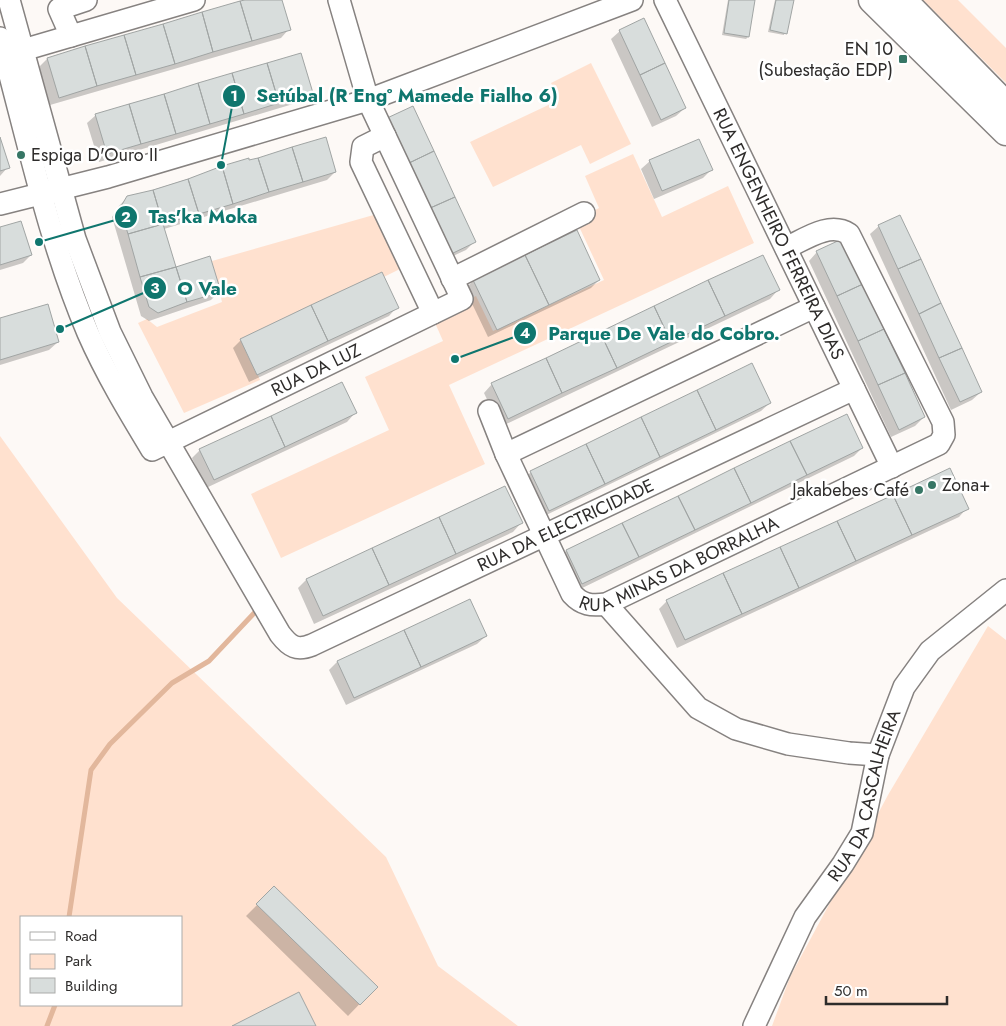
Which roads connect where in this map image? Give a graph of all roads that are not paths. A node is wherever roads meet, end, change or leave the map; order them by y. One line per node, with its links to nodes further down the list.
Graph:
1 (9, 0): 12 (street)
2 (86, 0): 10 (street)
3 (194, 0): 9 (street)
4 (339, 0): 13 (street)
5 (632, 0): 13 (street)
6 (664, 0): 20 (street, RUA ENGENHEIRO FERREIRA DIAS)
7 (872, 0): 15 (main road)
8 (904, 0): 14 (main road)
9 (144, 7): 10 (street)
10 (71, 36): 12 (street)
11 (0, 38): 17 (street)
12 (23, 50): 17 (street)
13 (368, 100): 16 (street); 17 (street)
14 (1006, 106)
15 (1006, 132)
16 (385, 136): 21 (street); 23 (street)
17 (52, 190): 18 (street); 26 (street)
18 (0, 204)
19 (584, 213): 21 (street)
20 (786, 248): 22 (street, RUA ENGENHEIRO FERREIRA DIAS); 28 (street, RUA MINAS DA BORRALHA)
21 (452, 278): 23 (street, RUA DA LUZ)
22 (814, 308): 24 (street, RUA ENGENHEIRO FERREIRA DIAS); 27 (street)
23 (433, 314): 26 (street, RUA DA LUZ)
24 (854, 389): 28 (street, RUA ENGENHEIRO FERREIRA DIAS); 29 (street, RUA DA ELECTRICIDADE)
25 (489, 411): 27 (street, RUA MINAS DA BORRALHA)
26 (168, 441): 29 (street, RUA DA ELECTRICIDADE)
27 (506, 454): 29 (street, RUA MINAS DA BORRALHA)
28 (892, 467): 31 (street, RUA MINAS DA BORRALHA)
29 (544, 535): 31 (street, RUA MINAS DA BORRALHA)
30 (1006, 590): 32 (street, RUA DA CASCALHEIRA)
31 (606, 604): 32 (street)
32 (878, 755): 33 (street, RUA DA CASCALHEIRA)
33 (754, 1026)

